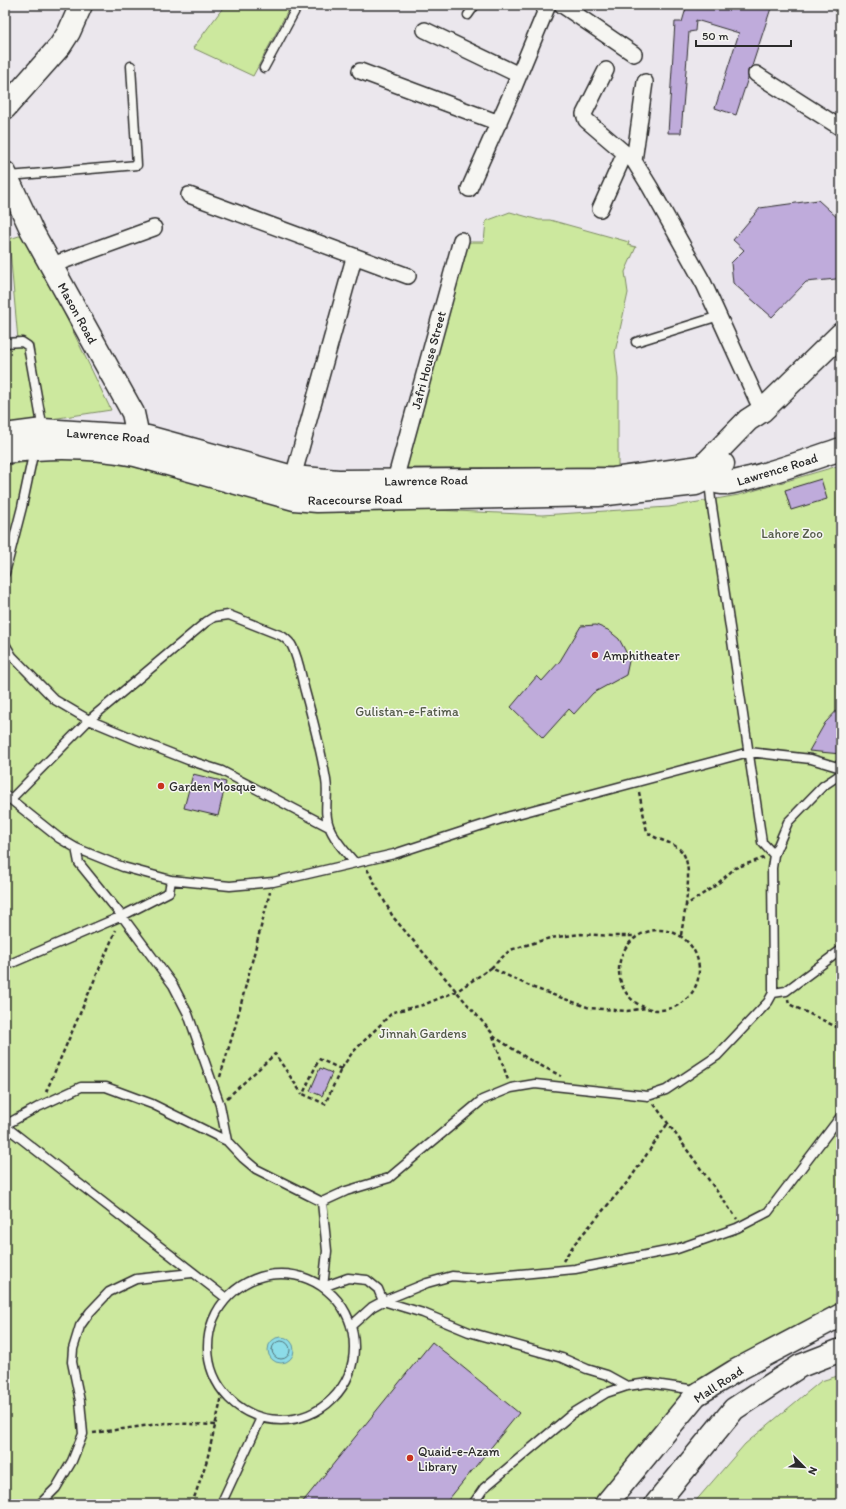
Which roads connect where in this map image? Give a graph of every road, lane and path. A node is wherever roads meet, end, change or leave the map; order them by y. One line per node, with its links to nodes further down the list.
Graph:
1 (81, 5): 16 (main road)
2 (298, 5): 10 (lane)
3 (475, 5): 6 (lane)
4 (562, 5): 8 (street)
5 (545, 6): 14 (street)
6 (468, 15)
7 (425, 30): 14 (street)
8 (634, 54)
9 (131, 66): 20 (lane)
10 (264, 68)
11 (606, 70): 19 (street)
12 (360, 71): 17 (street)
13 (756, 74): 18 (street)
14 (519, 75): 17 (street)
15 (645, 82): 19 (street)
16 (5, 108)
17 (499, 123): 21 (street)
18 (841, 128)
19 (629, 157): 23 (street); 29 (street)
20 (6, 174): 27 (main road, Mason Road)
21 (469, 189)
22 (189, 195): 26 (street)
23 (600, 209)
24 (154, 228): 27 (street)
25 (461, 240): 43 (street, Jafri House Street)
26 (354, 258): 28 (street); 41 (street)
27 (52, 265): 36 (main road, Mason Road)
28 (408, 276)
29 (719, 316): 31 (lane); 33 (street)
30 (841, 334): 33 (main road)
31 (636, 342)
32 (5, 343): 35 (lane)
33 (762, 411): 39 (main road); 40 (main road)
34 (5, 435): 35 (main road)
35 (36, 437): 36 (main road, Racecourse Road); 38 (main road, Racecourse Road); 45 (lane)
36 (136, 446): 41 (main road, Lawrence Road); 44 (main road, Racecourse Road)
37 (841, 449): 42 (main road, Lawrence Road)
38 (5, 452)
39 (728, 458): 40 (main road); 42 (main road)
40 (704, 472): 42 (main road, Lawrence Road); 43 (main road, Lawrence Road); 44 (main road, Racecourse Road); 48 (lane)
41 (293, 478): 43 (main road, Lawrence Road); 44 (street)
42 (746, 479)
43 (395, 480)
44 (294, 499)
45 (5, 573)
46 (5, 644): 47 (lane)
47 (89, 720): 52 (lane); 53 (lane); 53 (lane)
48 (749, 752): 49 (lane); 51 (lane); 55 (lane)
49 (841, 768)
50 (841, 774): 55 (lane)
51 (637, 782): 56 (lane); 59 (path)
52 (8, 797): 54 (lane)
53 (329, 827): 56 (lane)
54 (76, 848): 57 (lane); 60 (lane)
55 (774, 855): 59 (path); 68 (lane)
56 (359, 862): 58 (lane); 66 (path)
57 (171, 880): 58 (lane); 60 (lane)
58 (273, 882): 75 (path)
59 (686, 906): 61 (path)
60 (122, 916): 64 (lane); 75 (lane); 79 (path)
61 (681, 935): 62 (path); 69 (path)
62 (636, 936): 65 (path); 69 (path)
63 (841, 950): 67 (lane)
64 (5, 966)
65 (491, 968): 66 (path); 69 (path)
66 (457, 991): 71 (path); 72 (path)
67 (786, 991): 68 (lane); 70 (path)
68 (773, 993): 77 (lane)
69 (646, 1008)
70 (841, 1029)
71 (493, 1036): 73 (path); 74 (path)
72 (341, 1069): 76 (path); 76 (path)
73 (567, 1078)
74 (511, 1088): 77 (lane); 84 (lane)
75 (215, 1093): 78 (lane)
76 (303, 1094): 78 (path)
77 (648, 1096): 81 (path)
78 (220, 1105): 83 (lane)
79 (40, 1106): 82 (lane); 83 (lane)
80 (841, 1116): 85 (lane)
81 (668, 1123): 85 (path); 86 (path)
82 (5, 1125): 87 (lane)
83 (227, 1141): 84 (lane)
84 (322, 1202): 88 (lane)
85 (742, 1226): 86 (lane)
86 (555, 1271): 90 (lane)
87 (192, 1273): 89 (lane); 99 (lane)
88 (323, 1286): 89 (lane); 90 (lane); 92 (lane)
89 (226, 1298): 95 (lane)
90 (383, 1301): 92 (lane); 94 (lane)
91 (841, 1315): 96 (main road, Mall Road)
92 (351, 1326): 97 (lane)
93 (841, 1350): 105 (main road)
94 (626, 1386): 96 (lane); 103 (lane)
95 (223, 1392): 97 (lane); 98 (path)
96 (696, 1395): 104 (main road, Mall Road)
97 (261, 1418): 102 (lane)
98 (215, 1425): 99 (path); 101 (path)
99 (82, 1434): 100 (lane)
100 (40, 1504)
101 (192, 1504)
102 (221, 1504)
103 (473, 1504)
104 (606, 1504)
105 (656, 1504)

